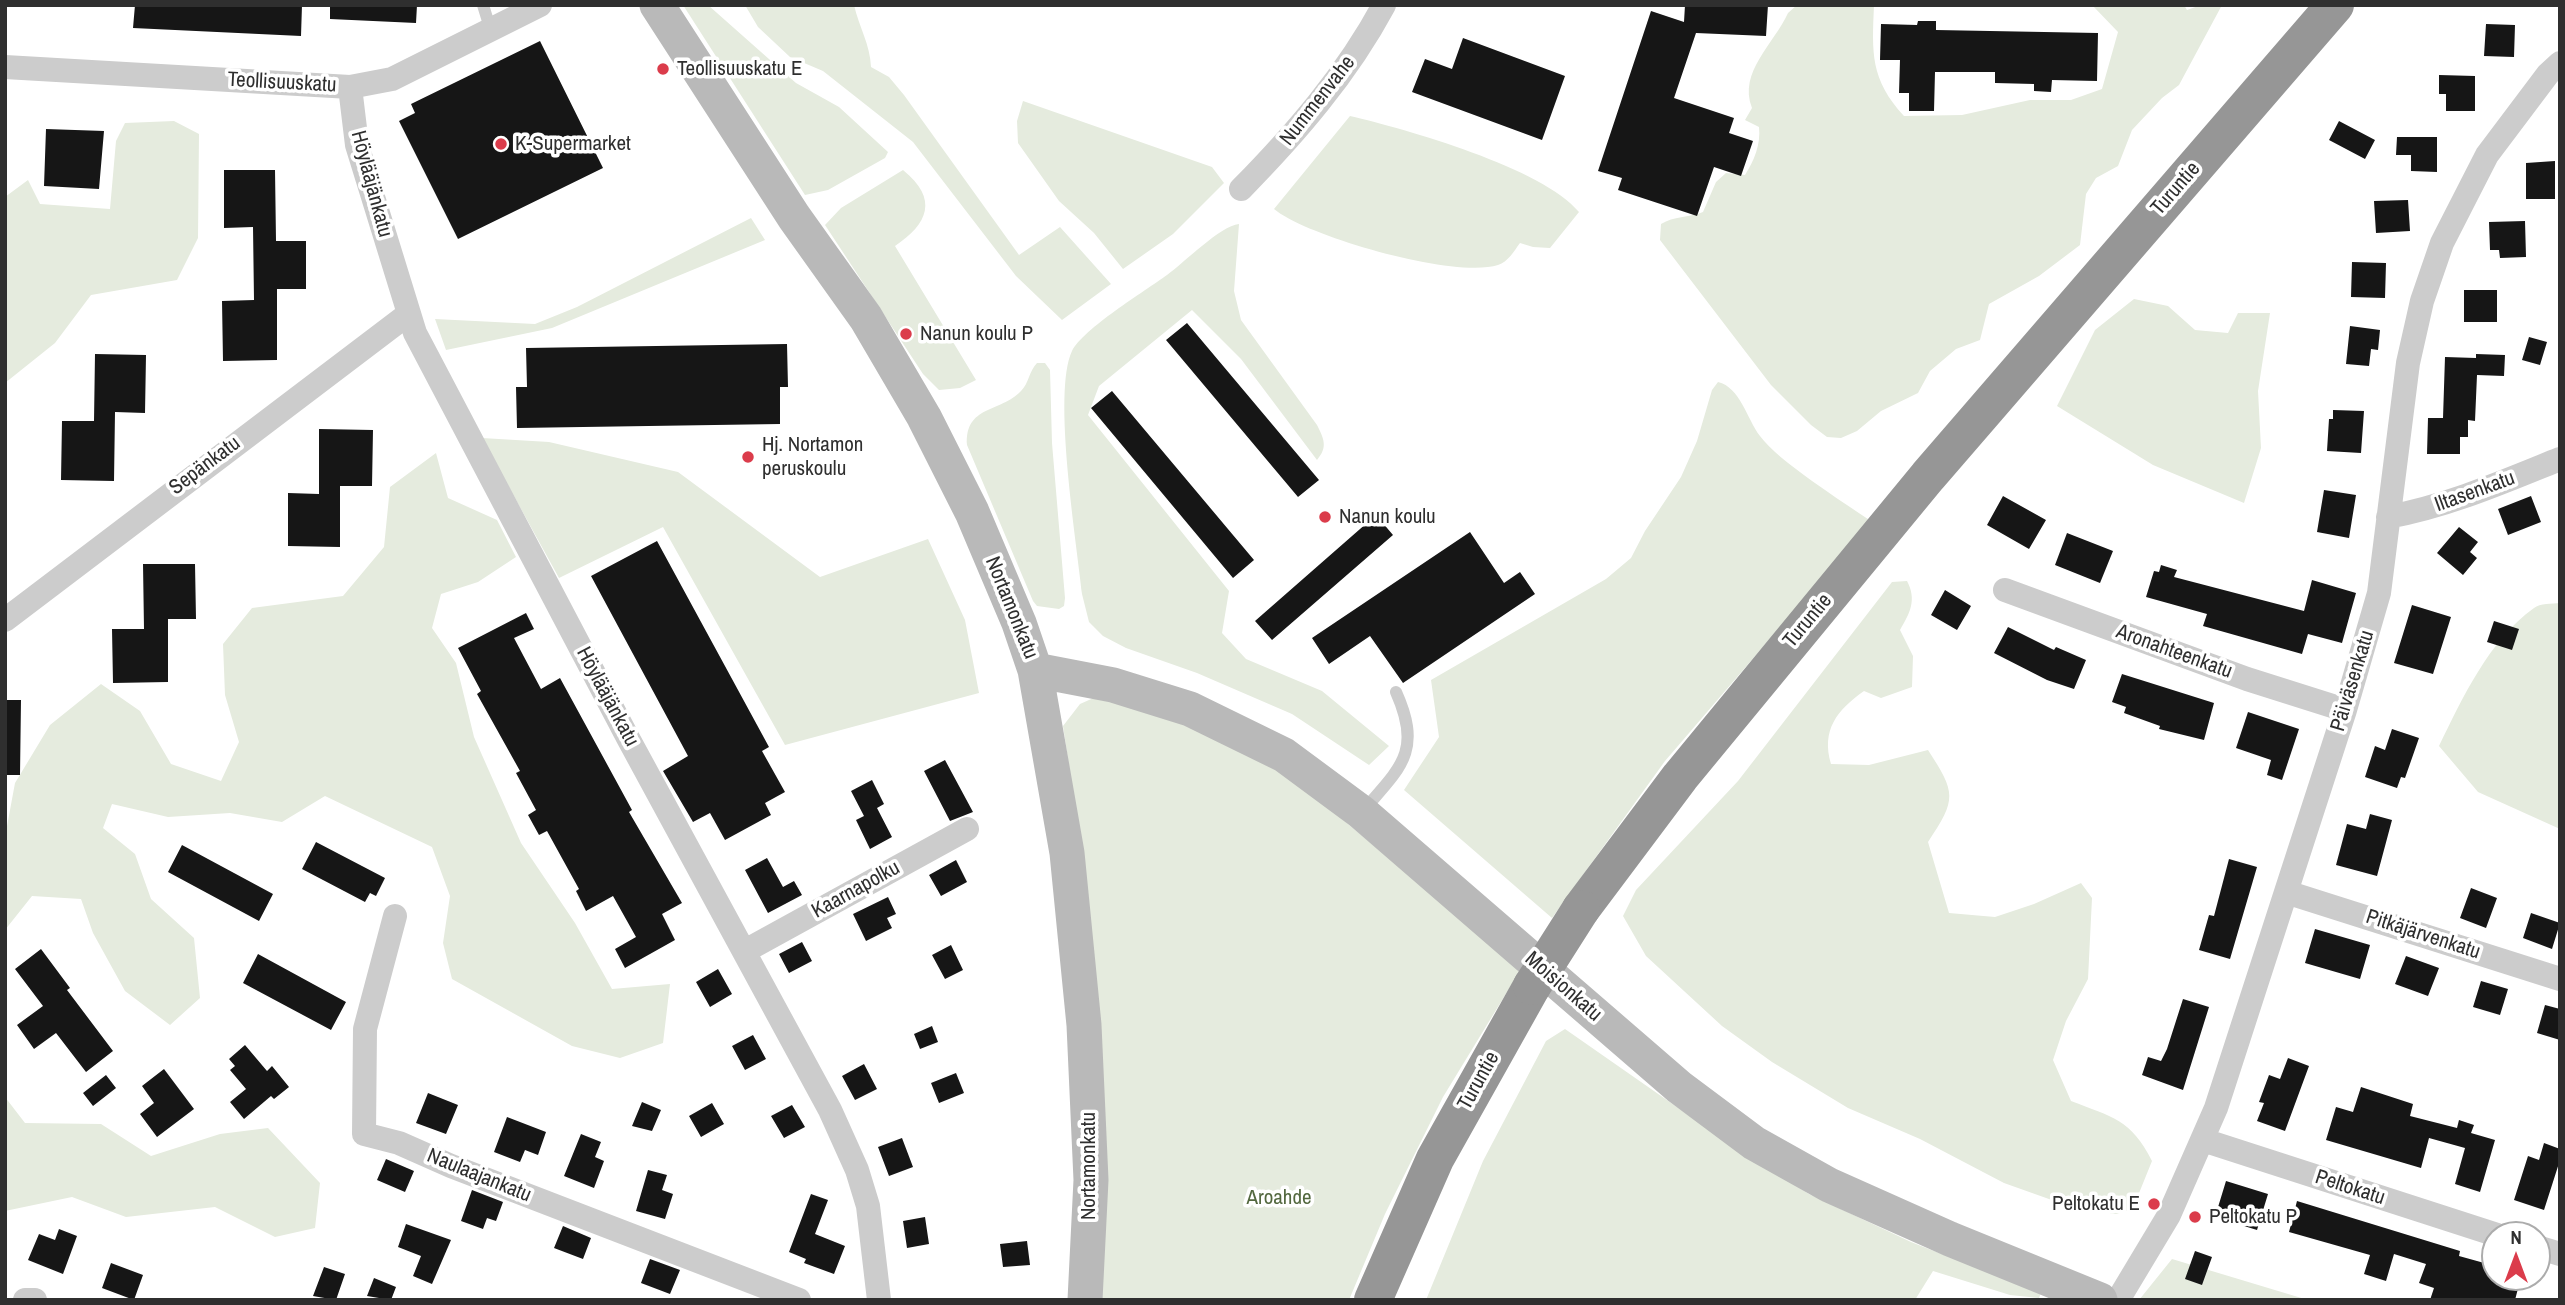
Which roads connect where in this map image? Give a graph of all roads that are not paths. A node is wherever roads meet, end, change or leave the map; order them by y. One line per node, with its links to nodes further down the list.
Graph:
1 (483, 5): 6 (lane)
2 (540, 5): 6 (street, Teollisuuskatu)
3 (657, 5): 16 (main road, Nortamonkatu)
4 (1384, 5): 10 (street, Nummenvahe)
5 (2335, 5): 32 (highway, Turuntie, bridge)
6 (491, 30): 9 (street, Teollisuuskatu)
7 (2560, 63): 13 (street, Päiväsenkatu)
8 (5, 67): 9 (street, Teollisuuskatu)
9 (350, 87): 11 (street, Höylääjänkatu)
10 (1241, 189)
11 (407, 315): 15 (street, Sepänkatu); 23 (street, Höylääjänkatu)
12 (2560, 459): 13 (street, Iltasenkatu)
13 (2388, 517): 18 (street, Päiväsenkatu)
14 (2005, 590): 18 (street, Aronahteenkatu)
15 (5, 620)
16 (1035, 670): 19 (main road, Moisionkatu); 31 (main road, Nortamonkatu)
17 (1396, 692): 19 (lane)
18 (2345, 710): 21 (street, Päiväsenkatu)
19 (1361, 812): 33 (main road, Moisionkatu)
20 (967, 829): 23 (street, Kaarnapolku)
21 (2286, 892): 24 (street, Pitkäjärvenkatu); 25 (street, Päiväsenkatu)
22 (396, 916): 29 (street, Naulaajankatu)
23 (745, 951): 30 (street, Höylääjänkatu)
24 (2560, 979)
25 (2203, 1140): 26 (street, Peltokatu); 34 (street, Päiväsenkatu)
26 (2481, 1230)
27 (25, 1300): 28 (street)
28 (35, 1300)
29 (799, 1300)
30 (879, 1300)
31 (1085, 1300)
32 (1374, 1300)
33 (2100, 1300)
34 (2118, 1300)

